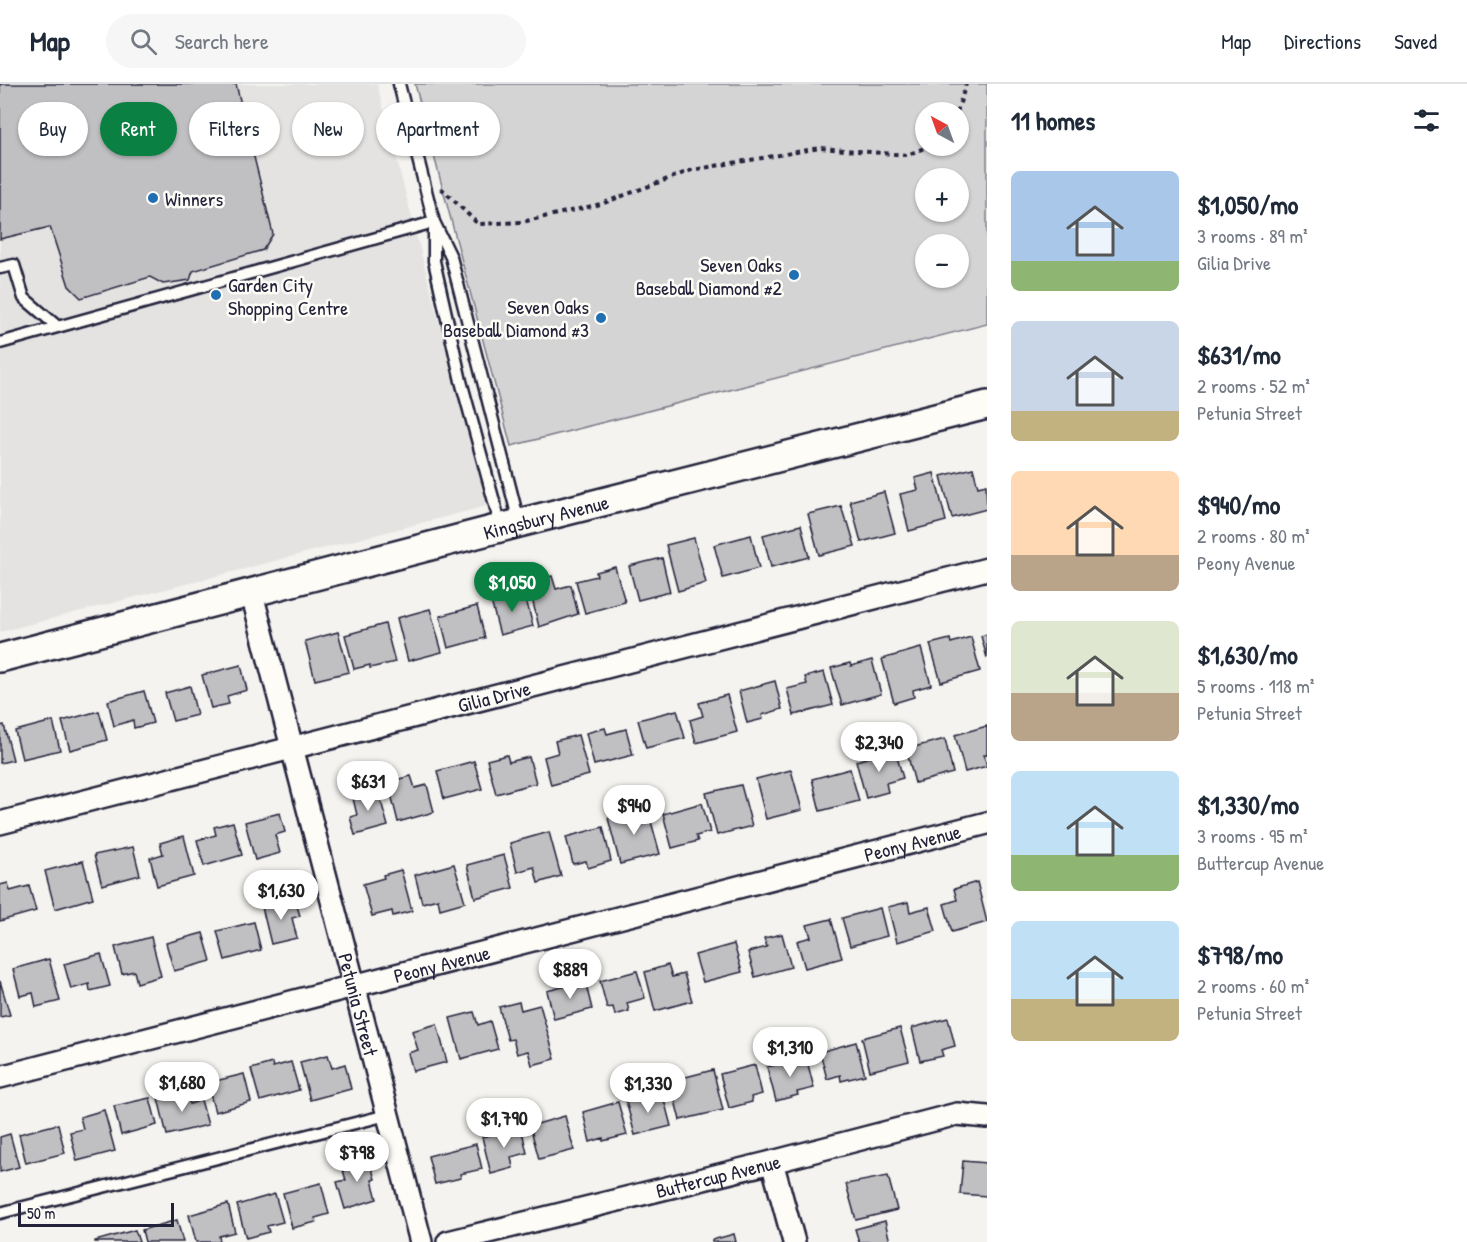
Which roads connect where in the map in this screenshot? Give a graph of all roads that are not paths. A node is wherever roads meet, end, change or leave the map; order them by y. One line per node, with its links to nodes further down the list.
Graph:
1 (399, 84): 2 (lane)
2 (435, 222): 4 (lane); 7 (lane); 7 (lane)
3 (0, 268): 4 (lane)
4 (58, 327): 5 (lane)
5 (0, 343)
6 (987, 405): 7 (street, Kingsbury Avenue)
7 (510, 525): 9 (street, Kingsbury Avenue)
8 (987, 569): 11 (street, Gilia Drive)
9 (252, 594): 10 (street, Kingsbury Avenue); 11 (street, Petunia Street)
10 (0, 658)
11 (293, 748): 13 (street, Gilia Drive); 14 (street, Petunia Street)
12 (987, 823): 14 (street, Peony Avenue)
13 (0, 824)
14 (354, 986): 15 (street, Peony Avenue); 16 (street, Petunia Street)
15 (0, 1077)
16 (387, 1114): 19 (lane); 20 (street, Petunia Street)
17 (987, 1117): 18 (street, Buttercup Avenue)
18 (772, 1162): 21 (street, Buttercup Avenue); 22 (street)
19 (0, 1213)
20 (421, 1242)
21 (448, 1242)
22 (794, 1242)

